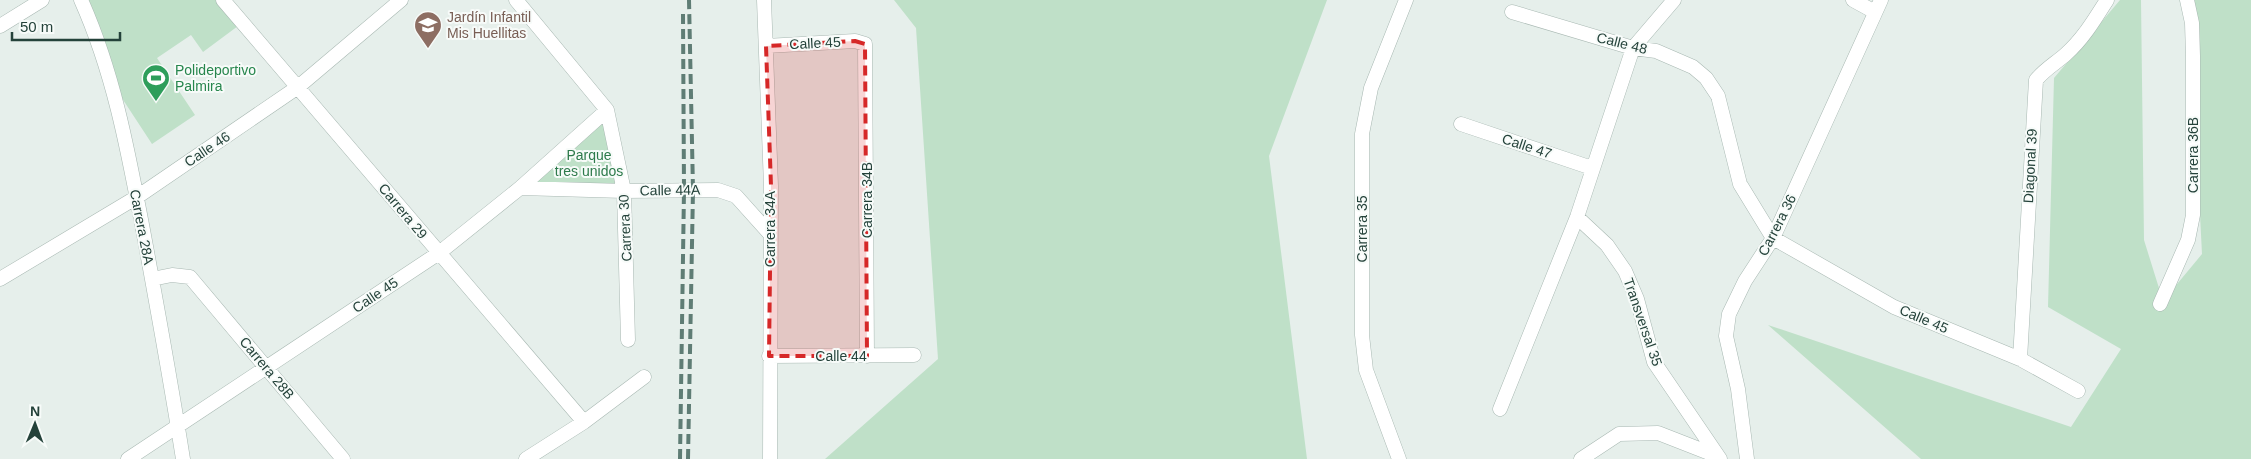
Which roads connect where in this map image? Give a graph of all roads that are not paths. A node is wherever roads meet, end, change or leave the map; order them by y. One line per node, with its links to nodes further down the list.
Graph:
1 (42, 0): 14 (street)
2 (80, 0): 24 (street, Carrera 28A)
3 (223, 0): 18 (street, Carrera 29)
4 (400, 0): 18 (street, Calle 46)
5 (516, 0): 19 (street, Carrera 30)
6 (764, 0): 16 (street, Carrera 34A)
7 (1406, 0): 49 (street, Carrera 35)
8 (1674, 0): 17 (street)
9 (1853, 0): 12 (street)
10 (2107, 0): 36 (street, Diagonal 39)
11 (2187, 0): 31 (street, Carrera 36B)
12 (1878, 6): 27 (street, Carrera 36)
13 (1512, 12): 17 (street, Calle 48)
14 (0, 26)
15 (865, 44): 16 (street, Calle 45); 35 (street, Carrera 34B)
16 (766, 46): 26 (street, Carrera 34A)
17 (1632, 48): 21 (street); 27 (street, Calle 48)
18 (298, 87): 24 (street, Calle 46); 28 (street, Carrera 29)
19 (607, 110): 22 (street, Calle 45); 23 (street, Carrera 30)
20 (1461, 124): 21 (street, Calle 47)
21 (1592, 168): 25 (street)
22 (520, 188): 23 (street, Calle 44A); 28 (street, Calle 45)
23 (624, 191): 26 (street, Calle 44A); 32 (street, Carrera 30)
24 (137, 196): 29 (street, Calle 46); 30 (street, Carrera 28A)
25 (1577, 217): 40 (street); 43 (street, Transversal 35)
26 (770, 234): 34 (street, Carrera 34A)
27 (1773, 238): 36 (street, Calle 45); 51 (street, Carrera 36)
28 (439, 253): 37 (street, Calle 45); 41 (street, Carrera 29)
29 (0, 279)
30 (152, 279): 37 (street, Carrera 28B); 42 (street, Carrera 28A)
31 (2160, 304)
32 (628, 340)
33 (914, 355): 35 (street, Calle 44)
34 (769, 356): 35 (street, Calle 44); 48 (street, Carrera 34A)
35 (867, 356)
36 (2020, 359): 39 (street, Calle 45)
37 (267, 368): 42 (street, Calle 45); 46 (street, Carrera 28B)
38 (644, 377): 41 (street)
39 (2078, 391)
40 (1500, 409)
41 (584, 422): 47 (street)
42 (178, 428): 44 (street, Calle 45); 45 (street, Carrera 28A)
43 (1718, 458): 50 (street)
44 (128, 459)
45 (183, 459)
46 (343, 459)
47 (526, 459)
48 (770, 459)
49 (1399, 459)
50 (1581, 459)
51 (1747, 459)

